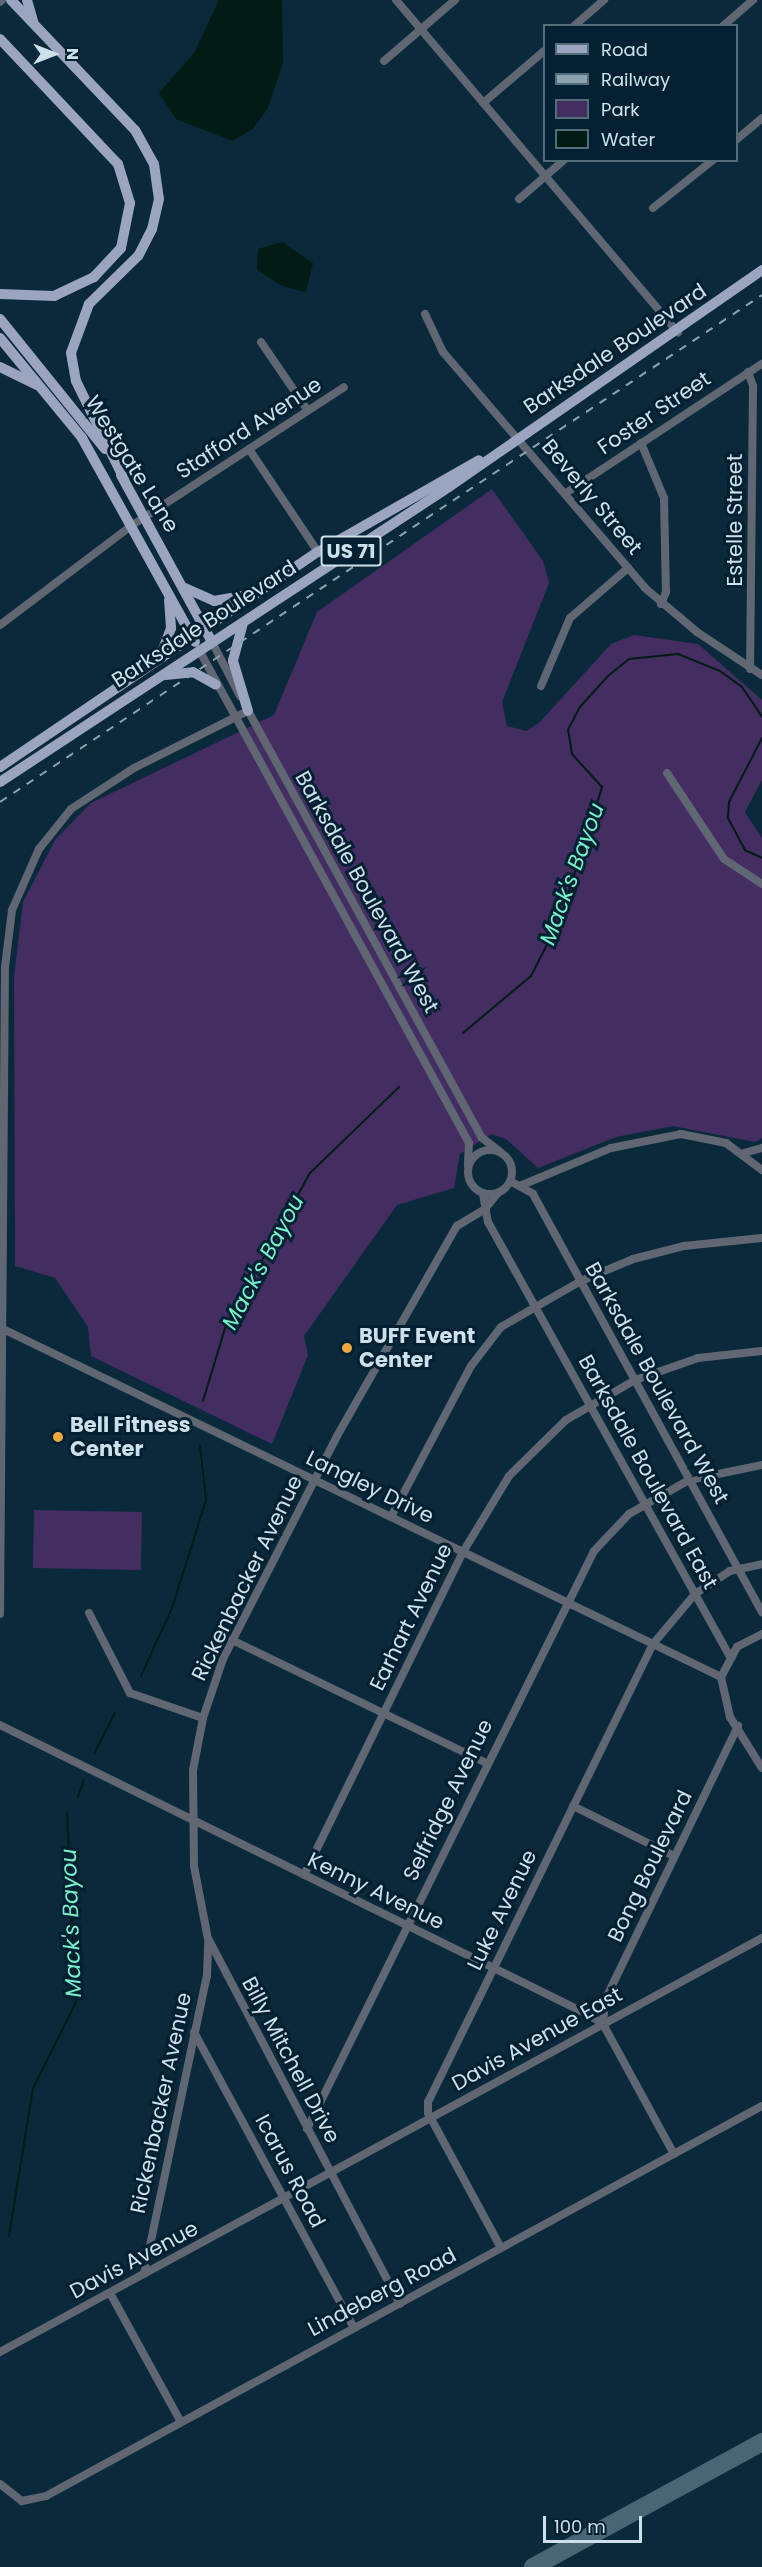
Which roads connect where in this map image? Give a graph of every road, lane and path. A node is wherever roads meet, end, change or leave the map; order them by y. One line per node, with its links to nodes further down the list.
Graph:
1 (11, 0): 9 (main road)
2 (27, 0): 9 (main road)
3 (396, 0): 10 (street)
4 (454, 0): 10 (street)
5 (604, 0): 7 (street)
6 (753, 0): 8 (street)
7 (576, 24)
8 (725, 24)
9 (38, 28): 41 (main road)
10 (420, 29): 15 (street); 16 (street)
11 (0, 39): 14 (main road)
12 (0, 49): 14 (main road)
13 (543, 52): 16 (street)
14 (15, 54): 25 (main road)
15 (384, 61)
16 (483, 103): 21 (street)
17 (762, 118): 18 (street)
18 (738, 138)
19 (562, 162): 21 (street)
20 (703, 163): 23 (street)
21 (546, 176): 22 (street); 28 (street)
22 (519, 199)
23 (653, 207)
24 (762, 270): 28 (main road, Barksdale Boulevard / US 71)
25 (0, 294)
26 (425, 314): 37 (street, Beverly Street)
27 (0, 319): 41 (main road, Westgate Lane)
28 (678, 333): 37 (main road, Barksdale Boulevard / US 71)
29 (0, 338): 35 (main road, Westgate Lane)
30 (261, 342): 36 (street)
31 (762, 364): 33 (street, Foster Street)
32 (0, 367): 35 (main road)
33 (748, 372): 38 (street, Foster Street); 59 (street, Estelle Street)
34 (344, 387): 36 (street, Stafford Avenue)
35 (55, 399): 44 (main road, Westgate Lane)
36 (308, 411): 39 (street, Stafford Avenue)
37 (519, 437): 40 (main road, Barksdale Boulevard / US 71); 42 (street, Beverly Street)
38 (641, 443): 42 (street, Foster Street); 51 (street)
39 (249, 449): 43 (street, Stafford Avenue); 45 (street)
40 (488, 457): 45 (main road, Barksdale Boulevard / US 71); 46 (main road, Barksdale Boulevard / US 71)
41 (124, 479): 43 (main road, Westgate Lane)
42 (566, 493): 47 (street, Beverly Street)
43 (145, 517): 44 (street, Stafford Avenue); 48 (main road, Westgate Lane)
44 (131, 526): 50 (main road, Westgate Lane); 53 (street, Stafford Avenue)
45 (318, 552): 46 (main road); 49 (main road, Barksdale Boulevard / US 71)
46 (327, 567): 52 (main road, Barksdale Boulevard / US 71)
47 (628, 568): 51 (street, Beverly Street); 63 (street)
48 (179, 581): 49 (main road); 54 (main road, Westgate Lane)
49 (258, 591): 54 (main road, Barksdale Boulevard / US 71)
50 (168, 594): 55 (main road, Westgate Lane); 58 (main road)
51 (661, 604): 59 (street, Beverly Street)
52 (245, 620): 56 (main road, Barksdale Boulevard / US 71); 64 (main road)
53 (0, 625)
54 (204, 627): 55 (main road, Barksdale Boulevard / US 71); 56 (main road, Westgate Lane)
55 (191, 636): 57 (main road, Westgate Lane); 58 (main road, Barksdale Boulevard / US 71)
56 (212, 642): 57 (main road, Barksdale Boulevard / US 71); 64 (street, Barksdale Boulevard West)
57 (199, 650): 61 (main road, Barksdale Boulevard / US 71); 62 (street)
58 (160, 657): 65 (main road, Barksdale Boulevard / US 71)
59 (750, 669): 60 (street, Beverly Street)
60 (762, 675)
61 (160, 676): 62 (main road); 67 (main road, Barksdale Boulevard / US 71)
62 (216, 685): 66 (street)
63 (541, 686)
64 (248, 711): 66 (street); 73 (street, Barksdale Boulevard West)
65 (76, 712): 67 (main road); 68 (main road, Barksdale Boulevard / US 71)
66 (233, 718): 75 (street); 85 (street)
67 (85, 725): 70 (main road, Barksdale Boulevard / US 71)
68 (0, 767)
69 (667, 773): 71 (street)
70 (0, 782)
71 (762, 884)
72 (762, 1148): 74 (street)
73 (500, 1152): 75 (street); 77 (street)
74 (744, 1153): 76 (street); 78 (street)
75 (468, 1165): 80 (street)
76 (762, 1170)
77 (510, 1181): 78 (street); 79 (street)
78 (522, 1185): 83 (street, Barksdale Boulevard West)
79 (498, 1193): 80 (street); 81 (street, Rickenbacker Avenue)
80 (483, 1194): 81 (street, Barksdale Boulevard East)
81 (484, 1209): 84 (street, Barksdale Boulevard East); 90 (street, Rickenbacker Avenue)
82 (762, 1238): 83 (street)
83 (581, 1281): 84 (street); 87 (street, Barksdale Boulevard West)
84 (535, 1305): 88 (street, Barksdale Boulevard East); 94 (street)
85 (2, 1328): 90 (street, Langley Drive); 92 (street)
86 (762, 1351): 87 (street, Earhart Avenue)
87 (635, 1380): 88 (street, Earhart Avenue); 91 (street, Barksdale Boulevard West)
88 (590, 1405): 93 (street, Barksdale Boulevard East); 95 (street, Earhart Avenue)
89 (762, 1465): 91 (street, Selfridge Avenue)
90 (315, 1480): 94 (street, Langley Drive); 104 (street, Rickenbacker Avenue)
91 (690, 1480): 93 (street, Selfridge Avenue); 97 (street, Barksdale Boulevard West)
92 (1, 1485): 102 (street)
93 (645, 1505): 98 (street, Barksdale Boulevard East); 99 (street, Selfridge Avenue)
94 (392, 1517): 95 (street, Langley Drive)
95 (463, 1552): 99 (street, Langley Drive); 108 (street, Earhart Avenue)
96 (762, 1564): 97 (street)
97 (738, 1568): 98 (street, Luke Avenue); 100 (street, Barksdale Boulevard West)
98 (695, 1594): 105 (street, Luke Avenue); 106 (street, Barksdale Boulevard East)
99 (565, 1602): 105 (street, Langley Drive); 112 (street, Selfridge Avenue)
100 (762, 1612)
101 (89, 1613): 109 (street)
102 (0, 1614)
103 (762, 1634): 106 (street)
104 (232, 1640): 108 (street); 109 (street, Rickenbacker Avenue)
105 (653, 1644): 107 (street, Langley Drive); 114 (street, Luke Avenue)
106 (730, 1657): 107 (street)
107 (721, 1677): 111 (street)
108 (385, 1713): 112 (street); 117 (street, Earhart Avenue)
109 (202, 1718): 115 (street, Rickenbacker Avenue)
110 (0, 1725): 115 (street, Kenny Avenue)
111 (738, 1725): 113 (street); 116 (street, Bong Boulevard)
112 (486, 1763): 118 (street, Selfridge Avenue)
113 (762, 1768)
114 (573, 1806): 116 (street); 121 (street, Luke Avenue)
115 (191, 1820): 117 (street, Kenny Avenue); 120 (street, Billy Mitchell Drive)
116 (674, 1856): 122 (street, Bong Boulevard)
117 (304, 1875): 118 (street, Kenny Avenue)
118 (407, 1926): 121 (street, Kenny Avenue); 126 (street, Selfridge Avenue)
119 (762, 1938): 122 (street, Davis Avenue East)
120 (208, 1939): 123 (street, Rickenbacker Avenue); 126 (street, Billy Mitchell Drive)
121 (494, 1968): 122 (street, Kenny Avenue); 125 (street, Luke Avenue)
122 (603, 2024): 125 (street, Davis Avenue East); 127 (street)
123 (194, 2032): 129 (street, Icarus Road); 131 (street, Rickenbacker Avenue)
124 (762, 2106): 127 (street, Lindeberg Road)
125 (431, 2118): 128 (street, Davis Avenue East); 130 (street)
126 (307, 2129): 128 (street, Billy Mitchell Drive)
127 (674, 2154): 130 (street, Lindeberg Road)
128 (331, 2174): 129 (street, Davis Avenue); 133 (street, Billy Mitchell Drive)
129 (284, 2199): 131 (street, Davis Avenue); 134 (street, Icarus Road)
130 (501, 2248): 133 (street, Lindeberg Road)
131 (144, 2274): 132 (street, Davis Avenue)
132 (110, 2293): 135 (street, Davis Avenue); 136 (street)
133 (400, 2304): 134 (street, Lindeberg Road)
134 (354, 2328): 136 (street, Lindeberg Road)
135 (0, 2352)
136 (181, 2422): 137 (street, Lindeberg Road)
137 (0, 2484)

